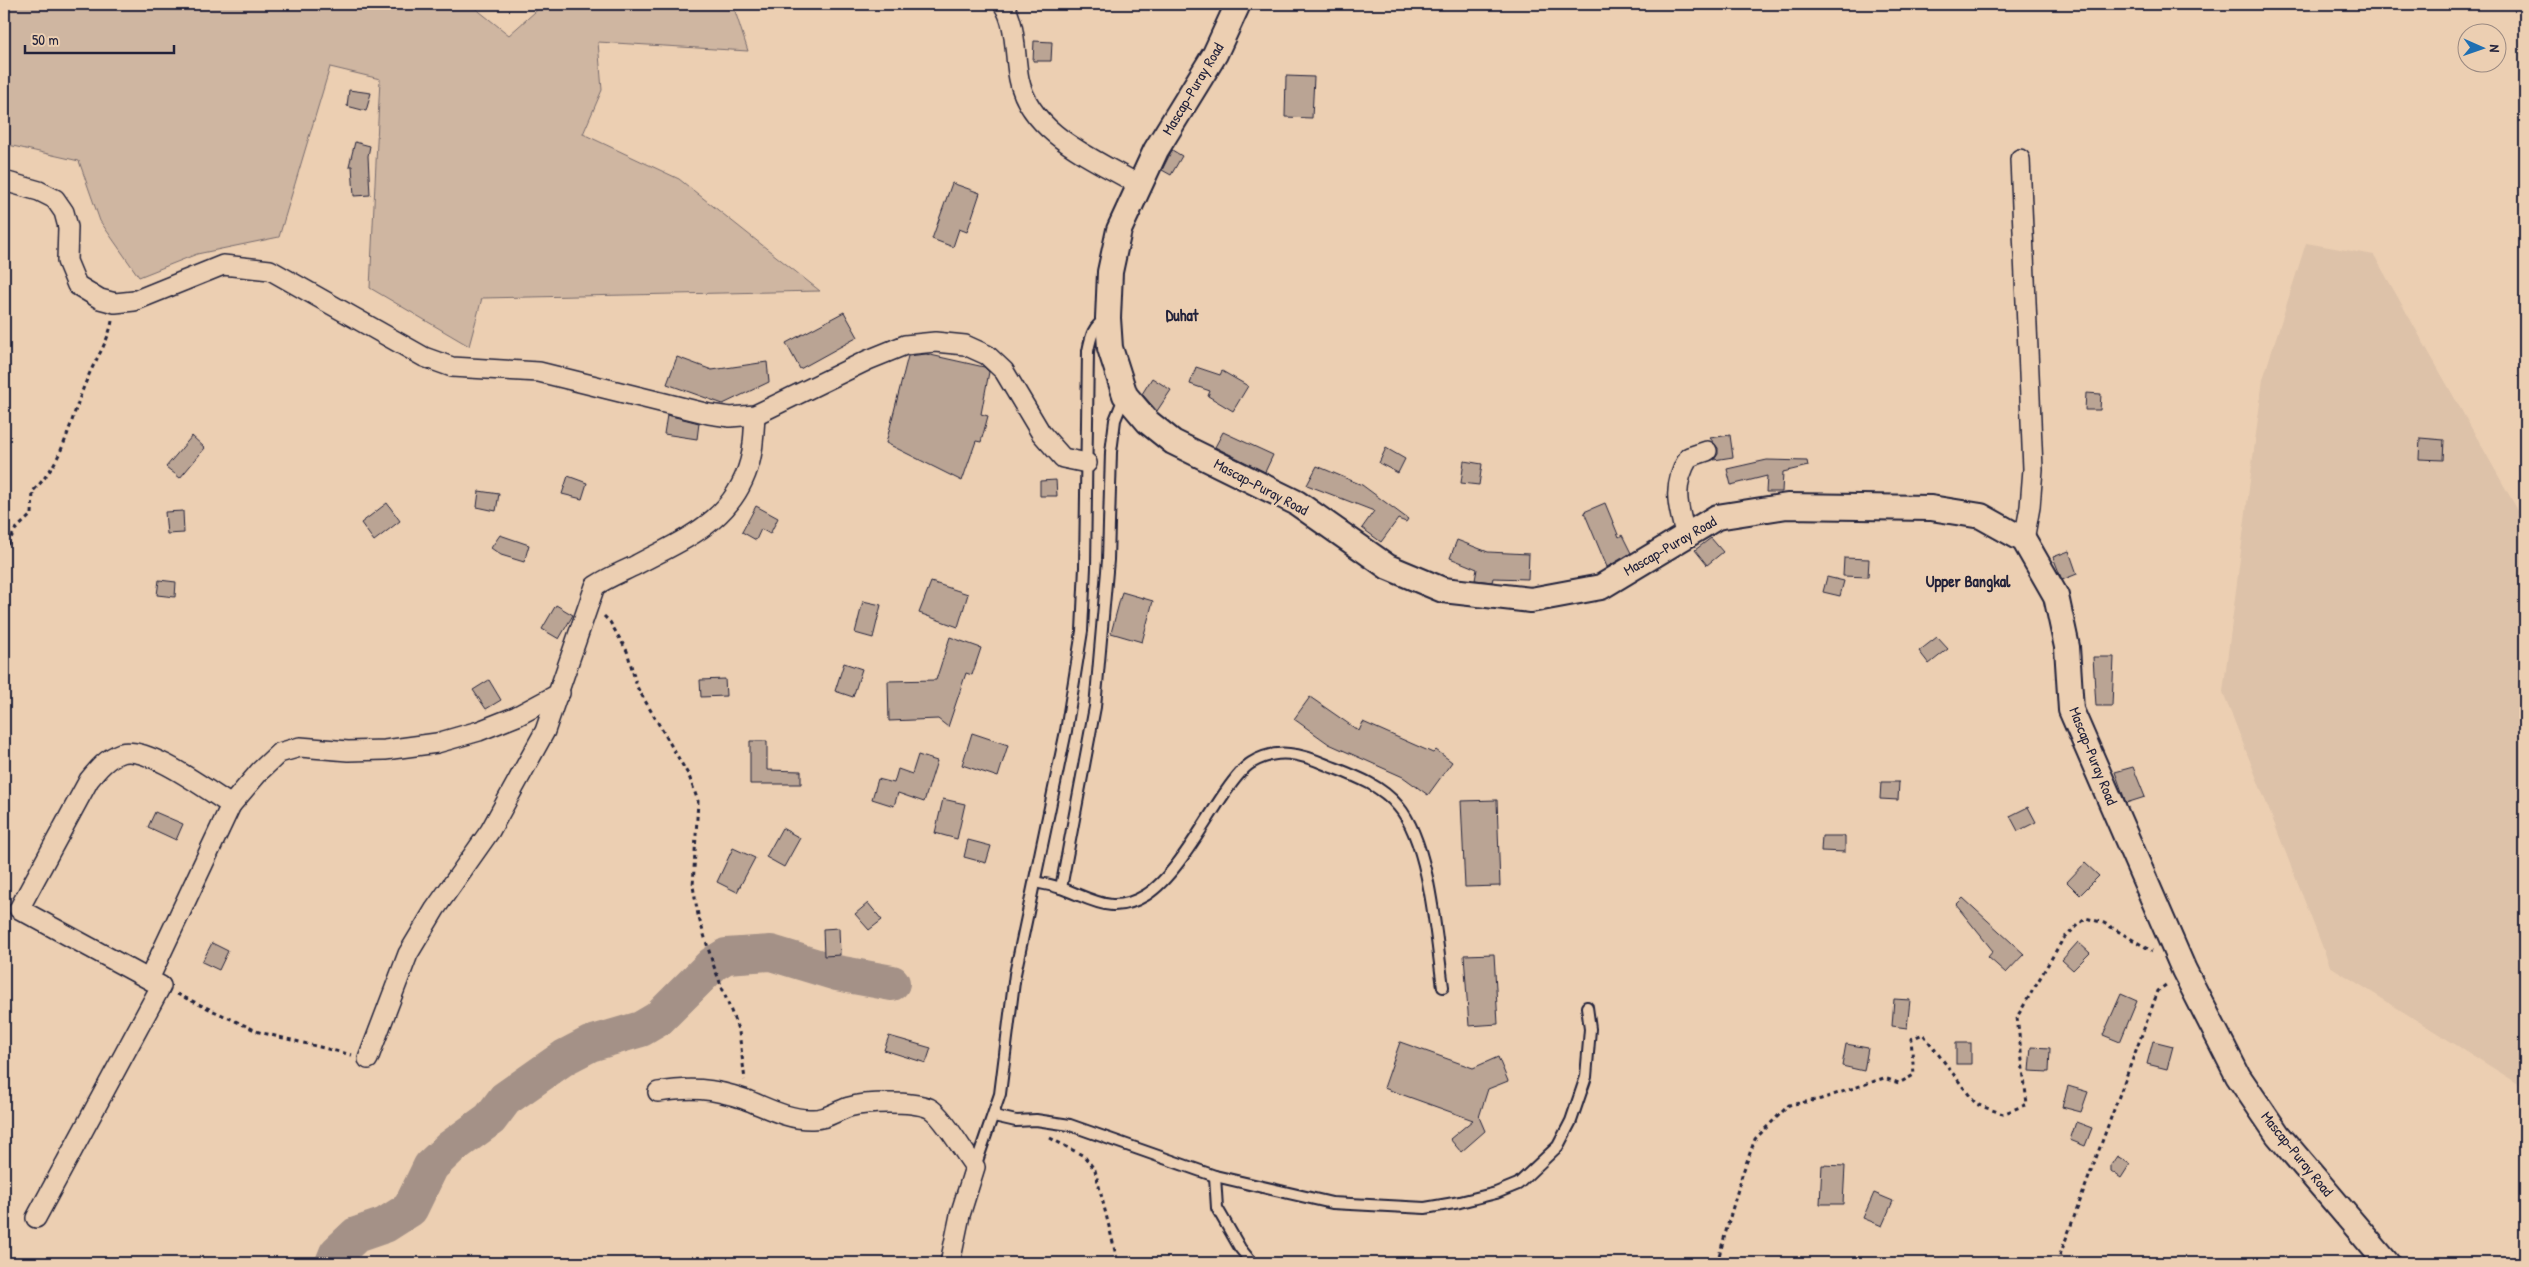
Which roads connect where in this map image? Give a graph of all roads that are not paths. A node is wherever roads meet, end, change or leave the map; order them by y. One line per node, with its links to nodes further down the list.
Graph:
1 (1003, 4): 5 (street)
2 (1238, 4): 5 (street, Mascap-Puray Road)
3 (2020, 159): 12 (street)
4 (4, 181): 8 (street)
5 (1139, 186): 6 (street, Mascap-Puray Road)
6 (1108, 318): 7 (street, Mascap-Puray Road); 10 (lane)
7 (1125, 394): 11 (street, Mascap-Puray Road); 16 (lane)
8 (755, 415): 10 (street); 13 (street)
9 (1707, 451): 11 (street)
10 (1088, 462): 15 (lane)
11 (1686, 536): 12 (street, Mascap-Puray Road)
12 (2024, 540): 28 (street, Mascap-Puray Road)
13 (560, 693): 14 (street); 20 (street)
14 (231, 806): 17 (street); 17 (street)
15 (1035, 882): 16 (lane); 22 (lane)
16 (1061, 888): 18 (lane)
17 (155, 982): 25 (street)
18 (1443, 987)
19 (1587, 1006): 24 (lane)
20 (368, 1059)
21 (658, 1092): 23 (street)
22 (994, 1116): 23 (lane); 24 (lane)
23 (975, 1167): 26 (street)
24 (1215, 1176): 27 (lane)
25 (36, 1218)
26 (950, 1263)
27 (1252, 1263)
28 (2387, 1263)

